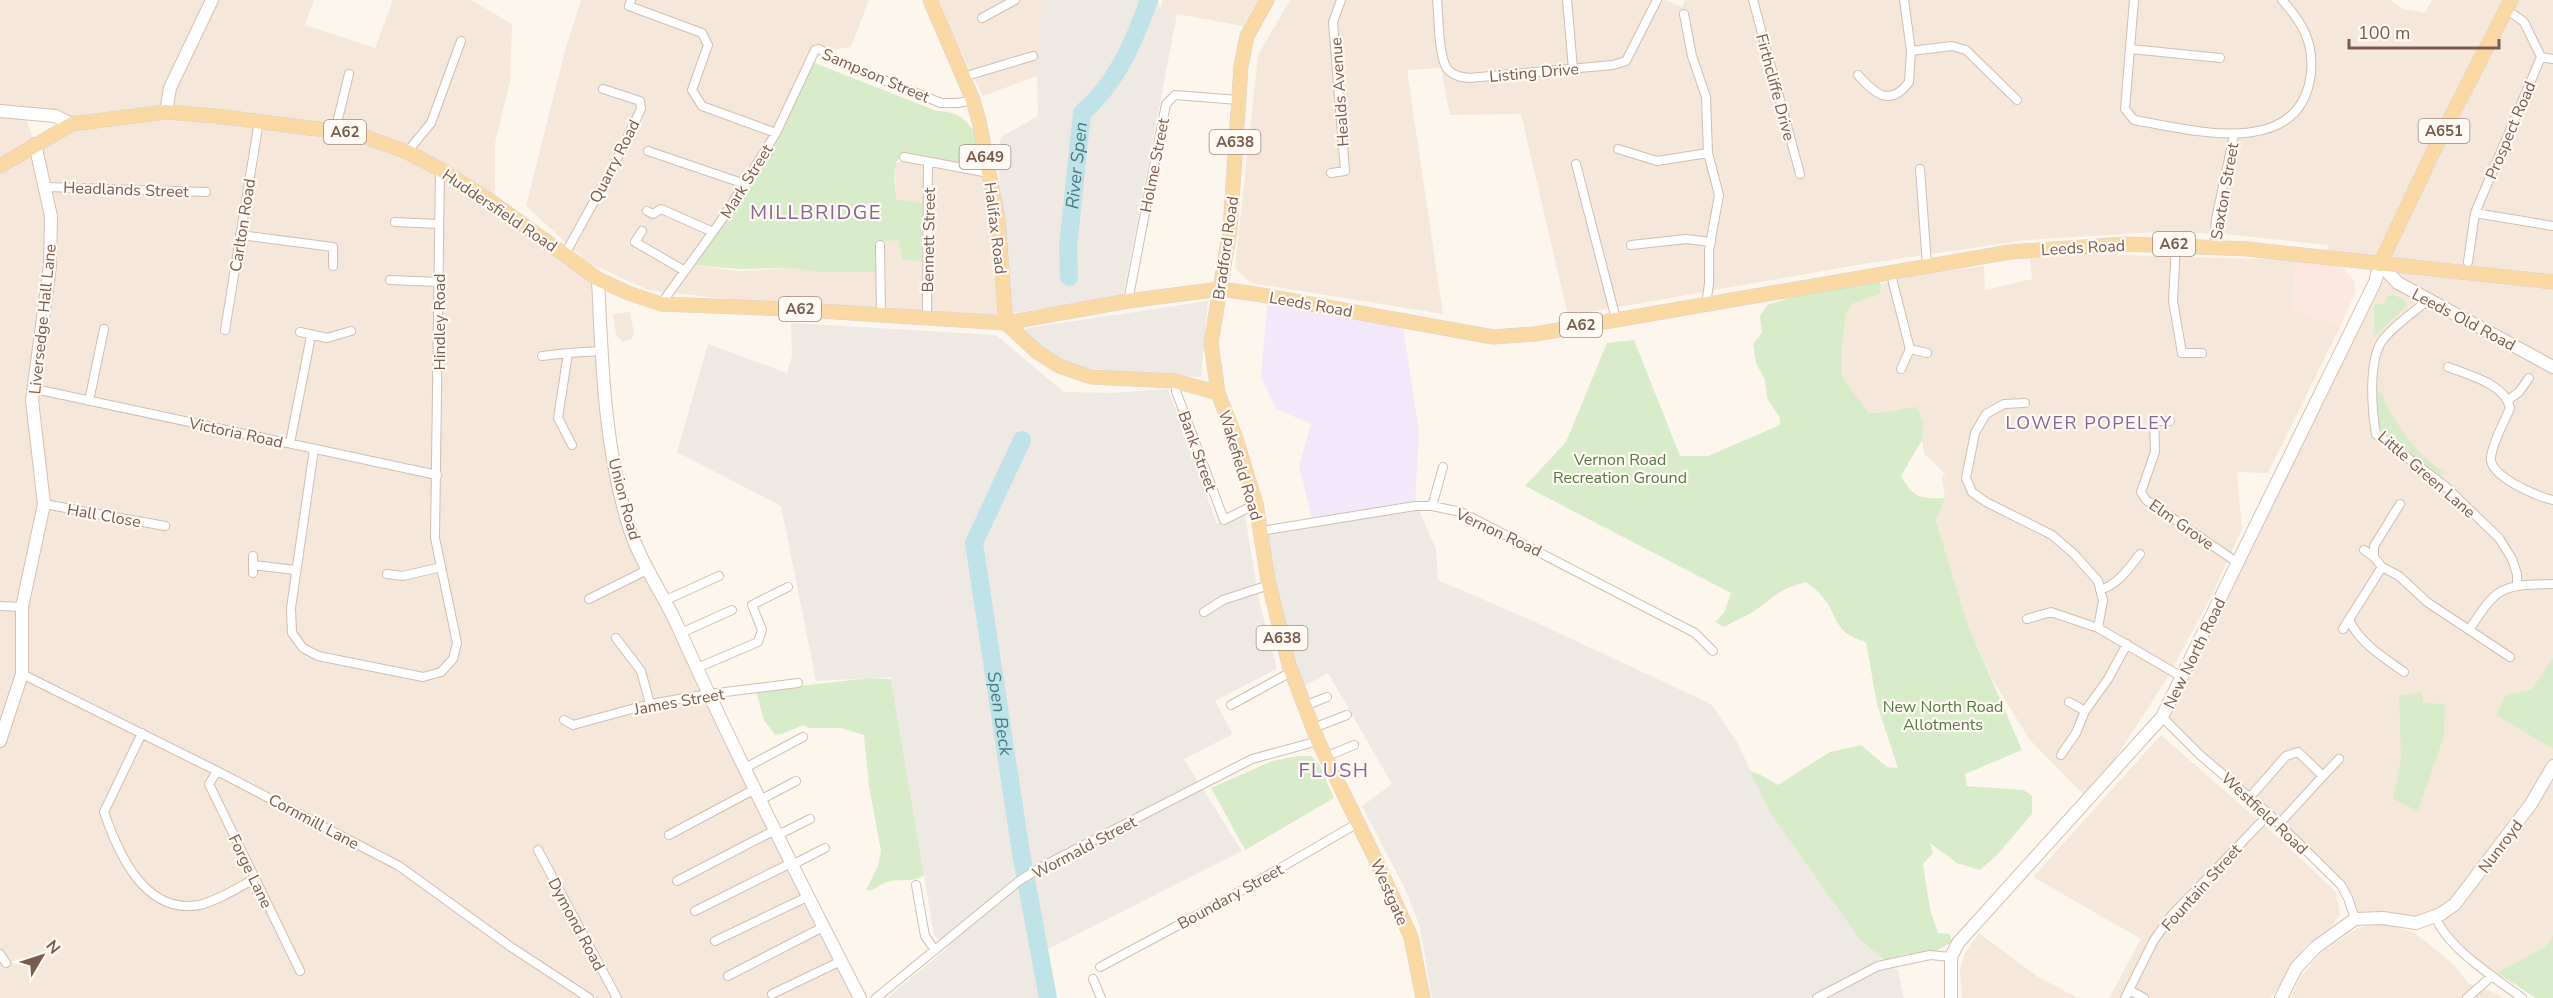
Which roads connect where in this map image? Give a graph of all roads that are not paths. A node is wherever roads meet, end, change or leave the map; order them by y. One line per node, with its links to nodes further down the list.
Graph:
1 (213, 0): 34 (street)
2 (631, 0): 38 (street)
3 (930, 0): 28 (main road, Halifax Road / A649)
4 (1015, 0): 16 (street)
5 (1267, 0): 31 (main road, Bradford Road / A638)
6 (1341, 0): 52 (street, Healds Avenue)
7 (1437, 0): 25 (street, Listing Drive)
8 (1566, 0): 25 (street)
9 (1657, 0): 25 (street, Listing Drive)
10 (1753, 0): 53 (street, Firthcliffe Drive)
11 (1904, 0): 20 (street)
12 (2134, 0): 18 (street)
13 (2282, 0): 39 (street)
14 (2508, 5): 22 (street); 72 (main road, A651)
15 (1684, 14): 44 (street)
16 (982, 18)
17 (461, 41): 43 (street)
18 (2131, 49): 23 (street); 39 (street)
19 (815, 50): 30 (street, Sampson Street); 38 (street, Mark Street)
20 (1911, 51): 27 (street); 32 (street)
21 (1033, 56): 28 (street)
22 (2541, 57): 24 (street); 58 (street, Prospect Road)
23 (2220, 58)
24 (2553, 59)
25 (1573, 69)
26 (349, 74): 37 (street)
27 (1858, 75)
28 (963, 77): 30 (main road, Halifax Road / A649)
29 (603, 89): 70 (street, Quarry Road)
30 (973, 100): 51 (main road, Halifax Road / A649)
31 (1238, 100): 81 (main road, Bradford Road / A638); 83 (street, Holme Street)
32 (2017, 100)
33 (0, 111): 36 (street)
34 (166, 112): 35 (main road, Huddersfield Road / A62); 36 (main road, Huddersfield Road / A62)
35 (259, 121): 37 (main road, Huddersfield Road / A62); 64 (street, Carlton Road)
36 (72, 124): 40 (main road, Huddersfield Road / A62)
37 (335, 131): 43 (main road, Huddersfield Road / A62)
38 (776, 133): 54 (street, Mark Street)
39 (2234, 135): 69 (street, Saxton Street)
40 (35, 144): 48 (main road, Huddersfield Road / A62); 55 (street, Liversedge Hall Lane)
41 (1618, 149): 44 (street)
42 (648, 151): 54 (street)
43 (407, 152): 49 (main road, Huddersfield Road / A62)
44 (1708, 153): 65 (street)
45 (904, 157): 46 (street)
46 (928, 162): 51 (street); 87 (street, Bennett Street)
47 (1576, 164): 88 (street)
48 (0, 166)
49 (440, 169): 60 (street, Hindley Road); 70 (main road, Huddersfield Road / A62)
50 (1920, 169): 73 (street)
51 (988, 173): 89 (main road, Halifax Road / A649)
52 (1331, 173)
53 (1800, 174)
54 (745, 184): 63 (street, Mark Street)
55 (45, 187): 56 (street, Headlands Street); 106 (street, Liversedge Hall Lane)
56 (206, 192)
57 (647, 211): 63 (street)
58 (2475, 213): 61 (street); 71 (street, Prospect Road)
59 (395, 222): 60 (street)
60 (439, 224): 79 (street, Hindley Road)
61 (2553, 226)
62 (642, 231): 75 (street)
63 (713, 232): 75 (street, Mark Street)
64 (240, 235): 74 (street); 91 (street, Carlton Road)
65 (1710, 243): 68 (street); 85 (street)
66 (2176, 244): 69 (main road, Leeds Road / A62); 73 (main road, Leeds Road / A62); 99 (street)
67 (880, 245): 86 (street)
68 (1631, 245)
69 (2214, 248): 72 (main road, Leeds Road / A62)
70 (565, 254): 78 (main road, Huddersfield Road / A62)
71 (2468, 262)
72 (2380, 264): 80 (main road, Leeds Road / A62); 82 (street, Leeds Old Road); 127 (street, New North Road)
73 (1927, 265): 76 (main road, Leeds Road / A62)
74 (333, 266)
75 (685, 271): 84 (street, Mark Street)
76 (1890, 271): 85 (main road, Leeds Road / A62); 95 (street)
77 (390, 279): 79 (street)
78 (598, 279): 84 (main road, Huddersfield Road / A62); 96 (street, Union Road)
79 (439, 282): 116 (street, Hindley Road)
80 (2553, 282)
81 (1220, 289): 83 (main road, Leeds Road / A62); 88 (main road, Leeds Road / A62); 107 (main road, Bradford Road / A638)
82 (2428, 300): 102 (street, Leeds Old Road); 137 (street, Little Green Lane)
83 (1128, 301): 89 (main road, Leeds Road / A62)
84 (661, 304): 86 (main road, Huddersfield Road / A62)
85 (1706, 304): 88 (main road, Leeds Road / A62)
86 (881, 315): 87 (main road, Huddersfield Road / A62)
87 (927, 318): 89 (main road, Huddersfield Road / A62)
88 (1616, 319)
89 (1006, 323): 105 (main road, Wakefield Road)
90 (104, 329): 109 (street)
91 (225, 330)
92 (300, 332): 94 (street)
93 (351, 332): 94 (street)
94 (311, 336): 112 (street)
95 (1910, 350): 98 (street); 103 (street)
96 (602, 351): 97 (street); 131 (street, Union Road)
97 (568, 353): 100 (street); 113 (street)
98 (1927, 353)
99 (2202, 353)
100 (542, 356)
101 (2448, 367): 108 (street)
102 (2553, 367)
103 (1901, 369)
104 (2529, 378): 108 (street)
105 (1175, 381): 107 (main road, Wakefield Road); 119 (street, Bank Street)
106 (35, 389): 109 (street, Victoria Road); 118 (street, Liversedge Hall Lane)
107 (1218, 393): 119 (main road, Wakefield Road / A638)
108 (2508, 400): 117 (street)
109 (89, 401): 112 (street, Victoria Road)
110 (2025, 403): 139 (street)
111 (2170, 421): 127 (street, Elm Grove)
112 (290, 443): 114 (street, Victoria Road)
113 (572, 445)
114 (314, 449): 116 (street, Victoria Road); 132 (street, Hindley Road)
115 (1443, 466): 121 (street)
116 (437, 475): 129 (street, Hindley Road)
117 (2553, 500)
118 (44, 504): 122 (street, Hall Close); 143 (street, Liversedge Hall Lane)
119 (1256, 504): 123 (main road, Wakefield Road / A638)
120 (2400, 504): 126 (street)
121 (1432, 506): 123 (street, Vernon Road); 154 (street, Vernon Road)
122 (165, 526)
123 (1261, 531): 136 (main road, Wakefield Road / A638)
124 (2364, 550): 126 (street)
125 (2140, 554): 139 (street)
126 (2374, 557): 130 (street)
127 (2238, 563): 160 (street, New North Road)
128 (253, 565): 132 (street)
129 (441, 567): 132 (street, Hindley Road); 133 (street)
130 (2382, 567): 147 (street); 150 (street)
131 (649, 569): 140 (street); 141 (street, Union Road)
132 (295, 570)
133 (387, 574)
134 (719, 576): 141 (street)
135 (2553, 584): 137 (street)
136 (1269, 585): 145 (street); 157 (main road, Wakefield Road / A638)
137 (2517, 586): 150 (street)
138 (788, 587): 156 (street)
139 (2100, 590): 148 (street)
140 (589, 599)
141 (666, 600): 151 (street, Union Road)
142 (0, 606): 143 (street)
143 (22, 607): 159 (street, Liversedge Hall Lane)
144 (732, 610): 151 (street)
145 (1204, 612)
146 (2027, 619): 148 (street)
147 (2349, 620): 149 (street); 158 (street)
148 (2098, 628): 153 (street)
149 (2343, 629)
150 (2469, 630): 155 (street)
151 (681, 633): 156 (street, Union Road)
152 (616, 638): 165 (street)
153 (2127, 644): 160 (street); 168 (street)
154 (1713, 651)
155 (2510, 657)
156 (696, 668): 162 (street, Union Road)
157 (1291, 672): 166 (street); 167 (main road, Wakefield Road / A638)
158 (2404, 672)
159 (22, 674): 171 (street, Liversedge Hall Lane); 173 (street, Cornmill Lane)
160 (2182, 677): 170 (street, New North Road)
161 (798, 683): 162 (street, James Street)
162 (709, 694): 165 (street, James Street); 182 (street, Union Road)
163 (1327, 697): 167 (street)
164 (2069, 702): 168 (street)
165 (650, 704): 172 (street, James Street)
166 (1231, 705)
167 (1304, 706): 174 (main road, Wakefield Road / A638)
168 (2085, 711): 178 (street)
169 (1347, 715): 174 (street, Wormald Street)
170 (2162, 717): 188 (street, Westfield Road); 209 (street, New North Road)
171 (4, 718): 176 (street, Liversedge Hall Lane)
172 (564, 720)
173 (142, 733): 183 (street, Cornmill Lane); 198 (street)
174 (1315, 734): 179 (main road, Wakefield Road / A638); 207 (street, Wormald Street)
175 (803, 737): 182 (street)
176 (0, 741)
177 (1354, 745): 179 (street)
178 (2061, 755)
179 (1325, 757): 186 (main road, Wakefield Road / A638)
180 (2339, 759): 184 (street)
181 (2553, 766): 203 (street, Nunroyd)
182 (745, 768): 187 (street, Union Road)
183 (217, 771): 198 (street, Forge Lane); 219 (street, Cornmill Lane)
184 (2323, 776): 188 (street); 192 (street)
185 (796, 781): 187 (street)
186 (1342, 791): 191 (main road, Westgate / A638)
187 (758, 794): 193 (street, Union Road); 194 (street)
188 (2250, 797): 189 (street, Westfield Road)
189 (2269, 814): 192 (street, Westfield Road); 218 (street, Fountain Street)
190 (810, 819): 193 (street)
191 (1358, 823): 212 (street, Boundary Street); 224 (main road, Westgate / A638)
192 (2279, 824): 204 (street, Westfield Road)
193 (777, 833): 197 (street, Union Road); 199 (street)
194 (669, 835)
195 (825, 848): 197 (street)
196 (538, 850): 220 (street, Dymond Road)
197 (791, 864): 201 (street, Union Road); 202 (street)
198 (254, 879): 213 (street, Forge Lane)
199 (677, 881)
200 (915, 885): 207 (street)
201 (807, 897): 205 (street, Union Road); 206 (street)
202 (695, 911)
203 (2435, 916): 204 (street); 215 (street)
204 (2355, 919): 228 (street)
205 (823, 927): 210 (street, Union Road); 214 (street)
206 (715, 941)
207 (935, 950): 222 (street, Wormald Street)
208 (0, 954): 211 (street)
209 (1951, 957): 225 (street); 226 (street)
210 (841, 961): 217 (street); 221 (street, Union Road)
211 (6, 963)
212 (1100, 967)
213 (300, 971)
214 (728, 976)
215 (2492, 976): 229 (street); 230 (street)
216 (1094, 979): 223 (street)
217 (772, 994)
218 (2127, 994): 227 (street)
219 (588, 998)
220 (617, 998)
221 (860, 998)
222 (876, 998)
223 (1101, 998)
224 (1423, 998)
225 (1817, 998)
226 (1951, 998)
227 (2144, 998)
228 (2281, 998)
229 (2467, 998)
230 (2522, 998)

